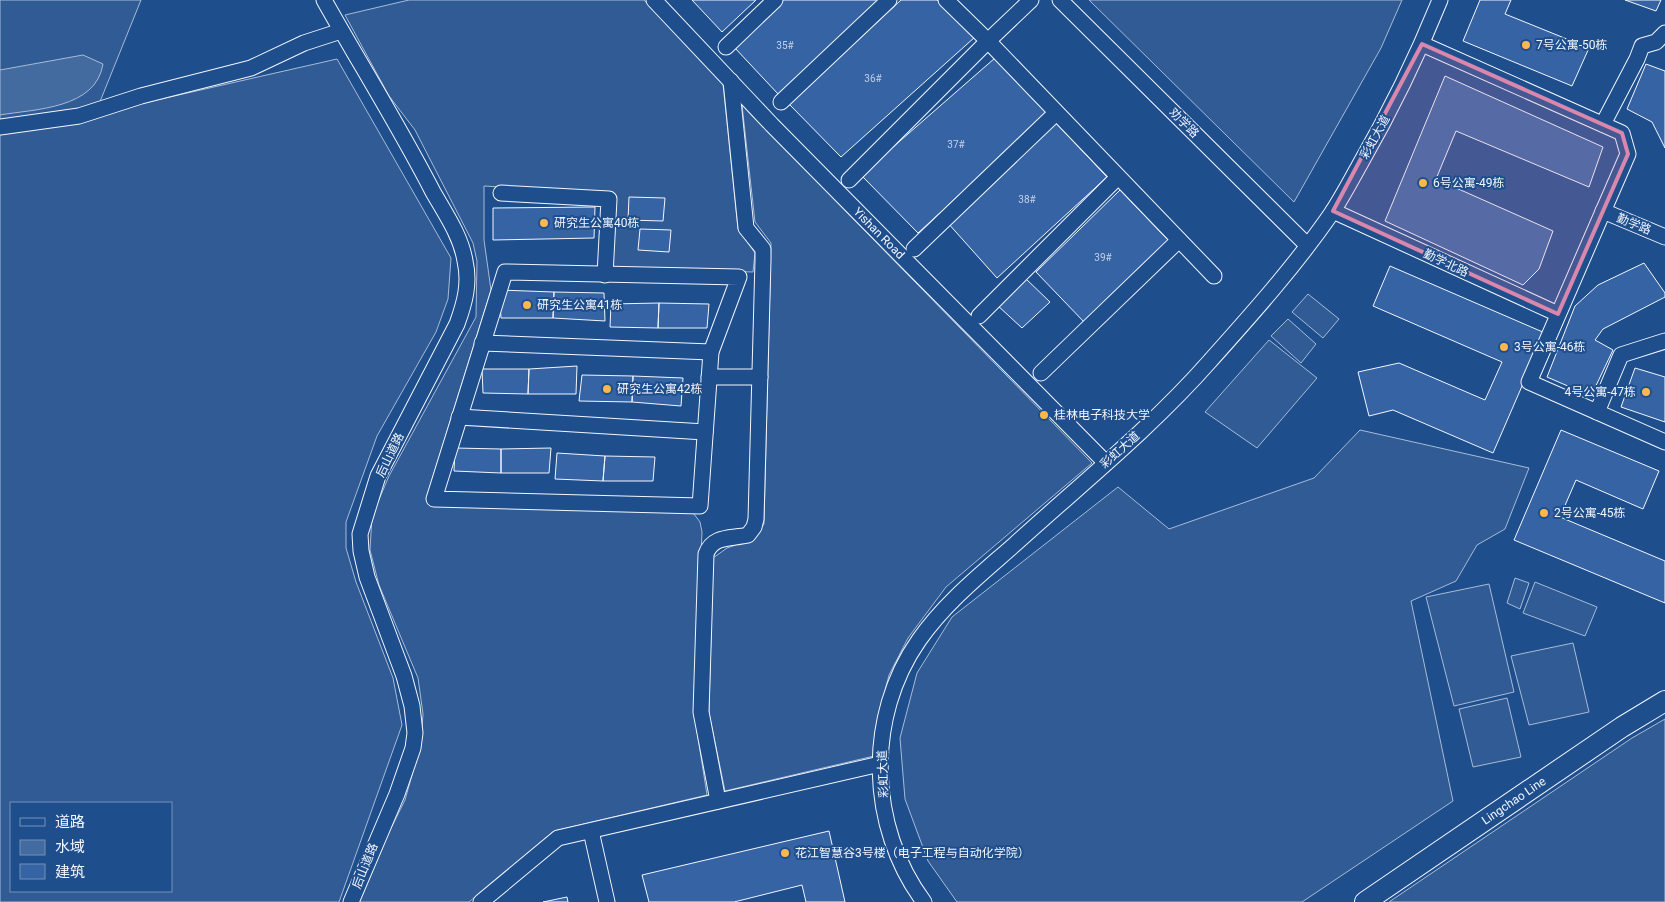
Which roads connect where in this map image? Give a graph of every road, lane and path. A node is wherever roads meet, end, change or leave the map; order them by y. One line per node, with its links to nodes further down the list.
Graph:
1 (324, 0): 9 (street, 后山道路)
2 (654, 0): 14 (street, Yishan Road)
3 (775, 0): 13 (street)
4 (889, 0): 15 (street)
5 (946, 0): 11 (street)
6 (1031, 0): 11 (street)
7 (1060, 0): 26 (street, 劝学路)
8 (1440, 0): 12 (street, 彩虹大道)
9 (340, 31): 18 (street); 48 (street, 后山道路)
10 (1665, 33): 17 (street)
11 (988, 41): 16 (street); 20 (street)
12 (1422, 44): 17 (street); 22 (street, 彩虹大道)
13 (726, 47)
14 (730, 81): 37 (street); 42 (street, Yishan Road)
15 (781, 102)
16 (1056, 114): 19 (street); 27 (street)
17 (1603, 124): 23 (street)
18 (0, 127)
19 (1118, 177): 25 (street); 31 (street)
20 (849, 180)
21 (501, 193): 28 (street)
22 (1333, 211): 26 (street, 彩虹大道); 30 (street, 勤学北路)
23 (1603, 211): 24 (street, 勤学路); 30 (street)
24 (1665, 237)
25 (1179, 240): 29 (street); 35 (street)
26 (1307, 245): 42 (street, 彩虹大道)
27 (914, 250)
28 (605, 274): 33 (street); 34 (street)
29 (1214, 276)
30 (1558, 314): 38 (street)
31 (979, 316)
32 (1665, 341): 38 (street)
33 (482, 343): 34 (street); 39 (street)
34 (711, 352): 36 (street)
35 (1042, 373)
36 (709, 377): 37 (street); 40 (street)
37 (760, 377): 45 (street)
38 (1597, 412): 41 (street)
39 (459, 417): 40 (street); 40 (street)
40 (705, 432)
41 (1665, 442)
42 (1106, 463): 44 (street, 彩虹大道)
43 (1665, 701): 52 (main road, Lingchao Line)
44 (880, 764): 45 (street); 51 (street, 彩虹大道)
45 (718, 801): 46 (street)
46 (591, 831): 47 (street); 50 (street)
47 (498, 895): 49 (street)
48 (351, 902)
49 (481, 902)
50 (607, 902)
51 (924, 902)
52 (1365, 902)

